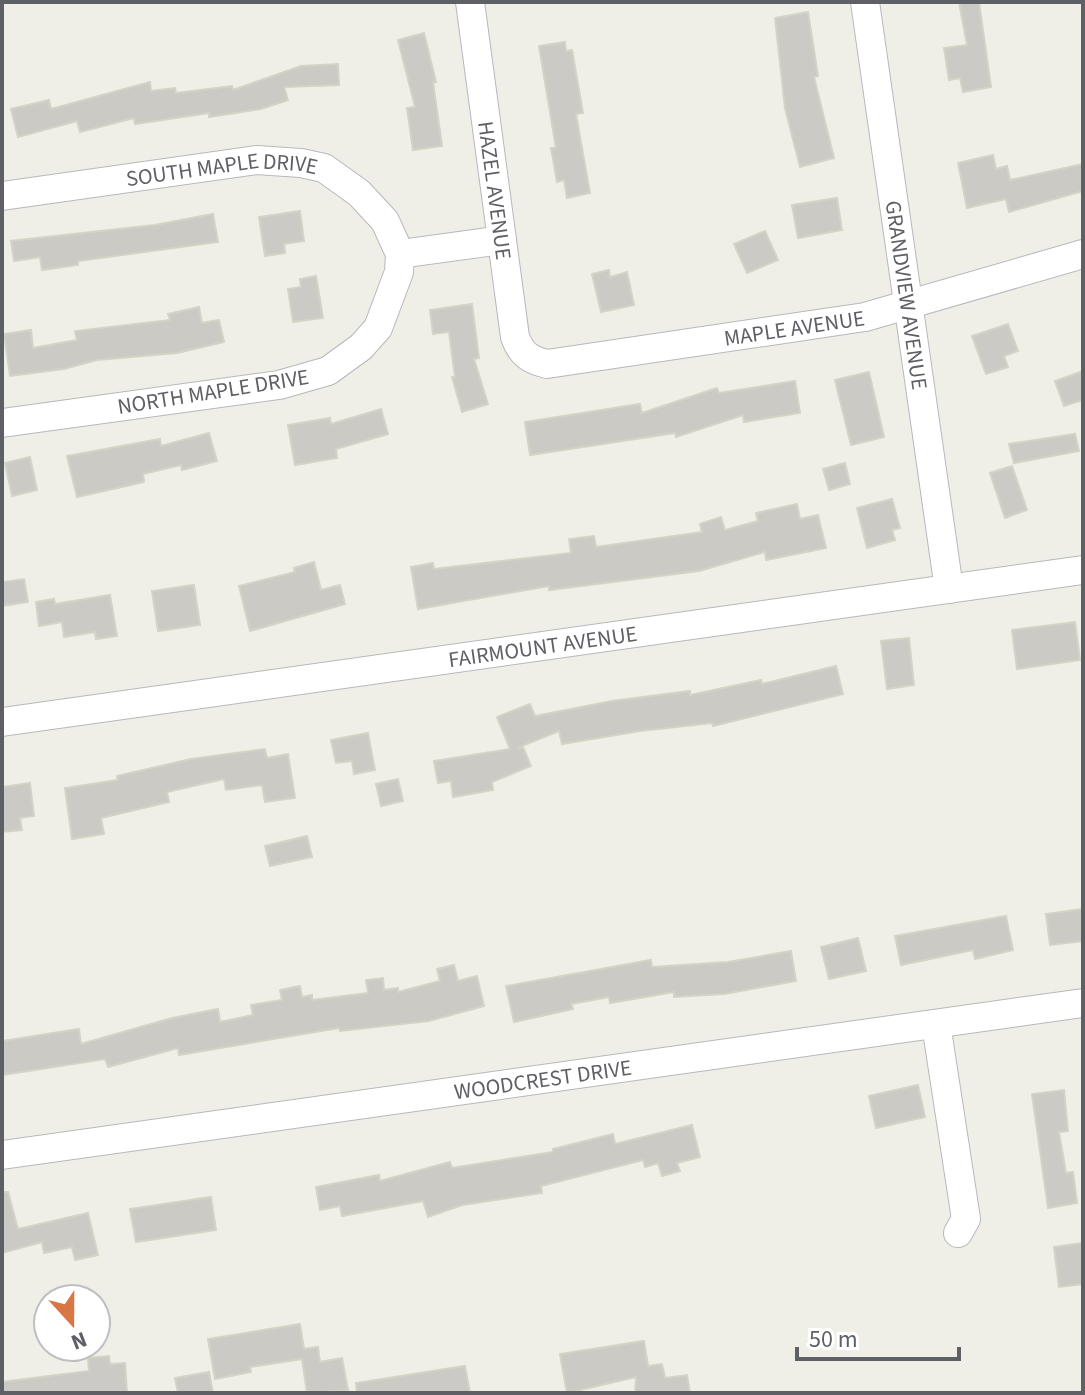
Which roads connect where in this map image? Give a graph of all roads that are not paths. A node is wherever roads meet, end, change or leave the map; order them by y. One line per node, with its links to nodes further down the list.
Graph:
1 (470, 2): 4 (street, HAZEL AVENUE)
2 (865, 2): 7 (street, GRANDVIEW AVENUE)
3 (2, 196): 5 (street, SOUTH MAPLE DRIVE)
4 (502, 240): 5 (street); 8 (street, HAZEL AVENUE)
5 (400, 254): 9 (street, NORTH MAPLE DRIVE)
6 (1083, 254): 7 (street, MAPLE AVENUE)
7 (908, 306): 8 (street, MAPLE AVENUE); 11 (street, GRANDVIEW AVENUE)
8 (545, 364)
9 (2, 423)
10 (1083, 570): 11 (street, FAIRMOUNT AVENUE)
11 (949, 589): 12 (street, FAIRMOUNT AVENUE)
12 (2, 722)
13 (1083, 1003): 14 (street, WOODCREST DRIVE)
14 (936, 1024): 15 (street, WOODCREST DRIVE); 16 (street)
15 (2, 1155)
16 (958, 1233)

